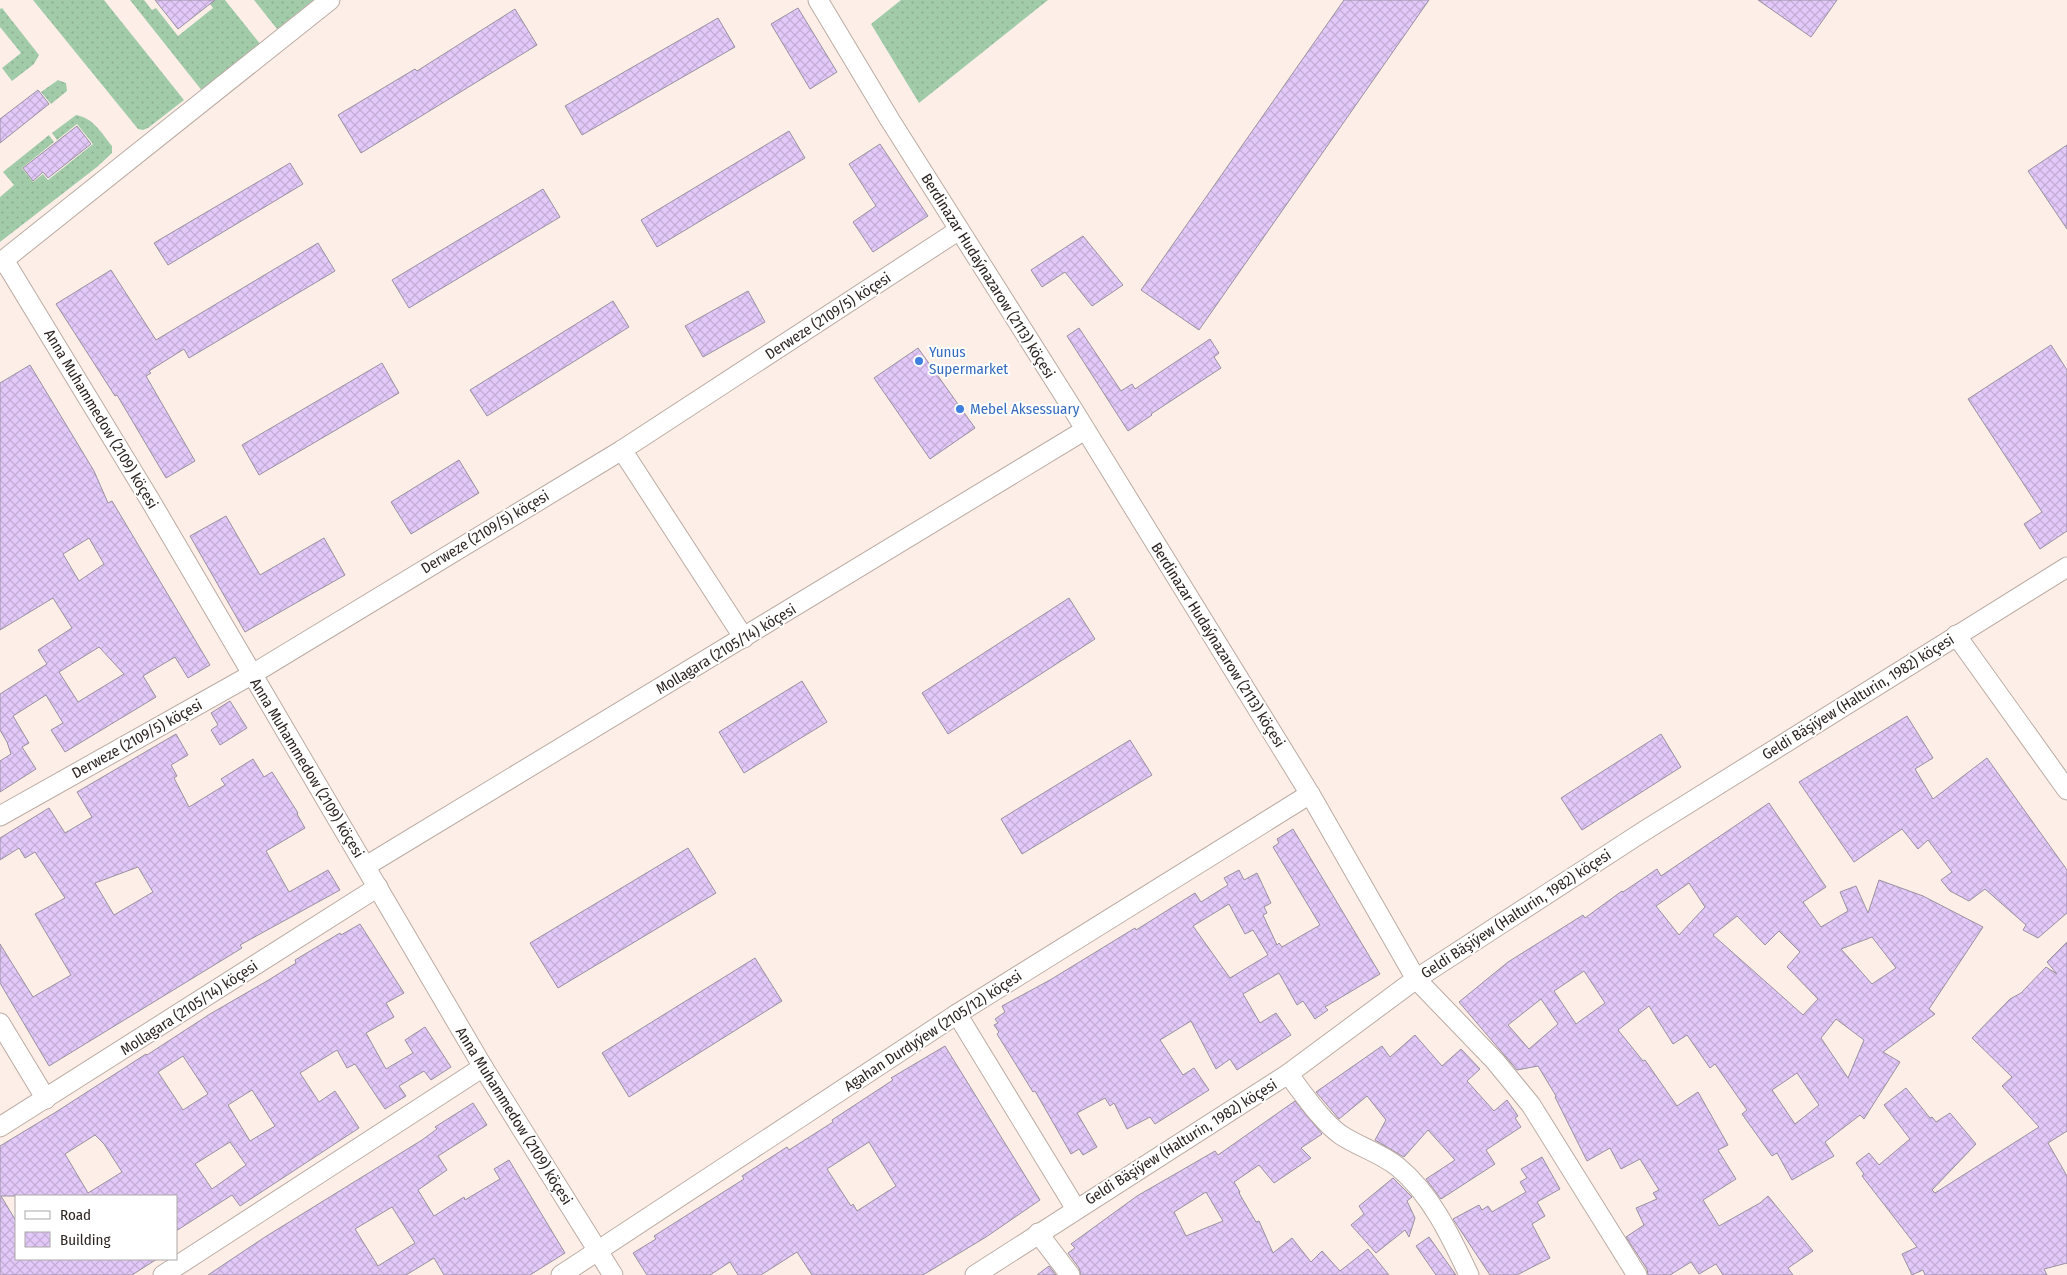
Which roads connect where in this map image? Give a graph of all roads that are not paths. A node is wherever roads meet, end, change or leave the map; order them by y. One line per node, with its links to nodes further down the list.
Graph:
1 (330, 0): 4 (street)
2 (818, 0): 3 (street, Berdinazar Hudaýnazarow (2113) köçesi)
3 (959, 230): 5 (street, Berdinazar Hudaýnazarow (2113) köçesi); 6 (street, Derweze (2109/5) köçesi)
4 (2, 261): 10 (street, Anna Muhammedow (2109) köçesi)
5 (1085, 430): 9 (street, Mollagara (2105/14) köçesi); 12 (street, Berdinazar Hudaýnazarow (2113) köçesi)
6 (622, 450): 9 (street); 10 (street, Derweze (2109/5) köçesi)
7 (2067, 567): 8 (street, Geldi Bäşiýew (Halturin, 1982) köçesi)
8 (1956, 635): 11 (street); 16 (street, Geldi Bäşiýew (Halturin, 1982) köçesi)
9 (744, 638): 14 (street, Mollagara (2105/14) köçesi)
10 (251, 675): 13 (street, Derweze (2109/5) köçesi); 14 (street, Anna Muhammedow (2109) köçesi)
11 (2067, 790)
12 (1310, 794): 16 (street, Berdinazar Hudaýnazarow (2113) köçesi); 17 (street, Agahan Durdyýew (2105/12) köçesi)
13 (0, 816)
14 (366, 866): 15 (street, Anna Muhammedow (2109) köçesi)
15 (378, 887): 19 (street, Anna Muhammedow (2109) köçesi); 21 (street, Mollagara (2105/14) köçesi)
16 (1416, 979): 20 (street, Geldi Bäşiýew (Halturin, 1982) köçesi); 32 (street, Berdinazar Hudaýnazarow (2113) köçesi)
17 (956, 1014): 23 (street); 25 (street, Agahan Durdyýew (2105/12) köçesi)
18 (0, 1023): 21 (street)
19 (483, 1067): 25 (street, Anna Muhammedow (2109) köçesi); 26 (street)
20 (1288, 1074): 23 (street, Geldi Bäşiýew (Halturin, 1982) köçesi); 31 (street)
21 (46, 1099): 22 (street, Mollagara (2105/14) köçesi)
22 (0, 1127)
23 (1076, 1209): 24 (street, Geldi Bäşiýew (Halturin, 1982) köçesi)
24 (1038, 1233): 29 (street, Geldi Bäşiýew (Halturin, 1982) köçesi); 30 (street)
25 (598, 1250): 27 (street, Agahan Durdyýew (2105/12) köçesi); 28 (street, Anna Muhammedow (2109) köçesi)
26 (163, 1275)
27 (561, 1275)
28 (613, 1275)
29 (975, 1275)
30 (1070, 1275)
31 (1469, 1275)
32 (1637, 1275)

